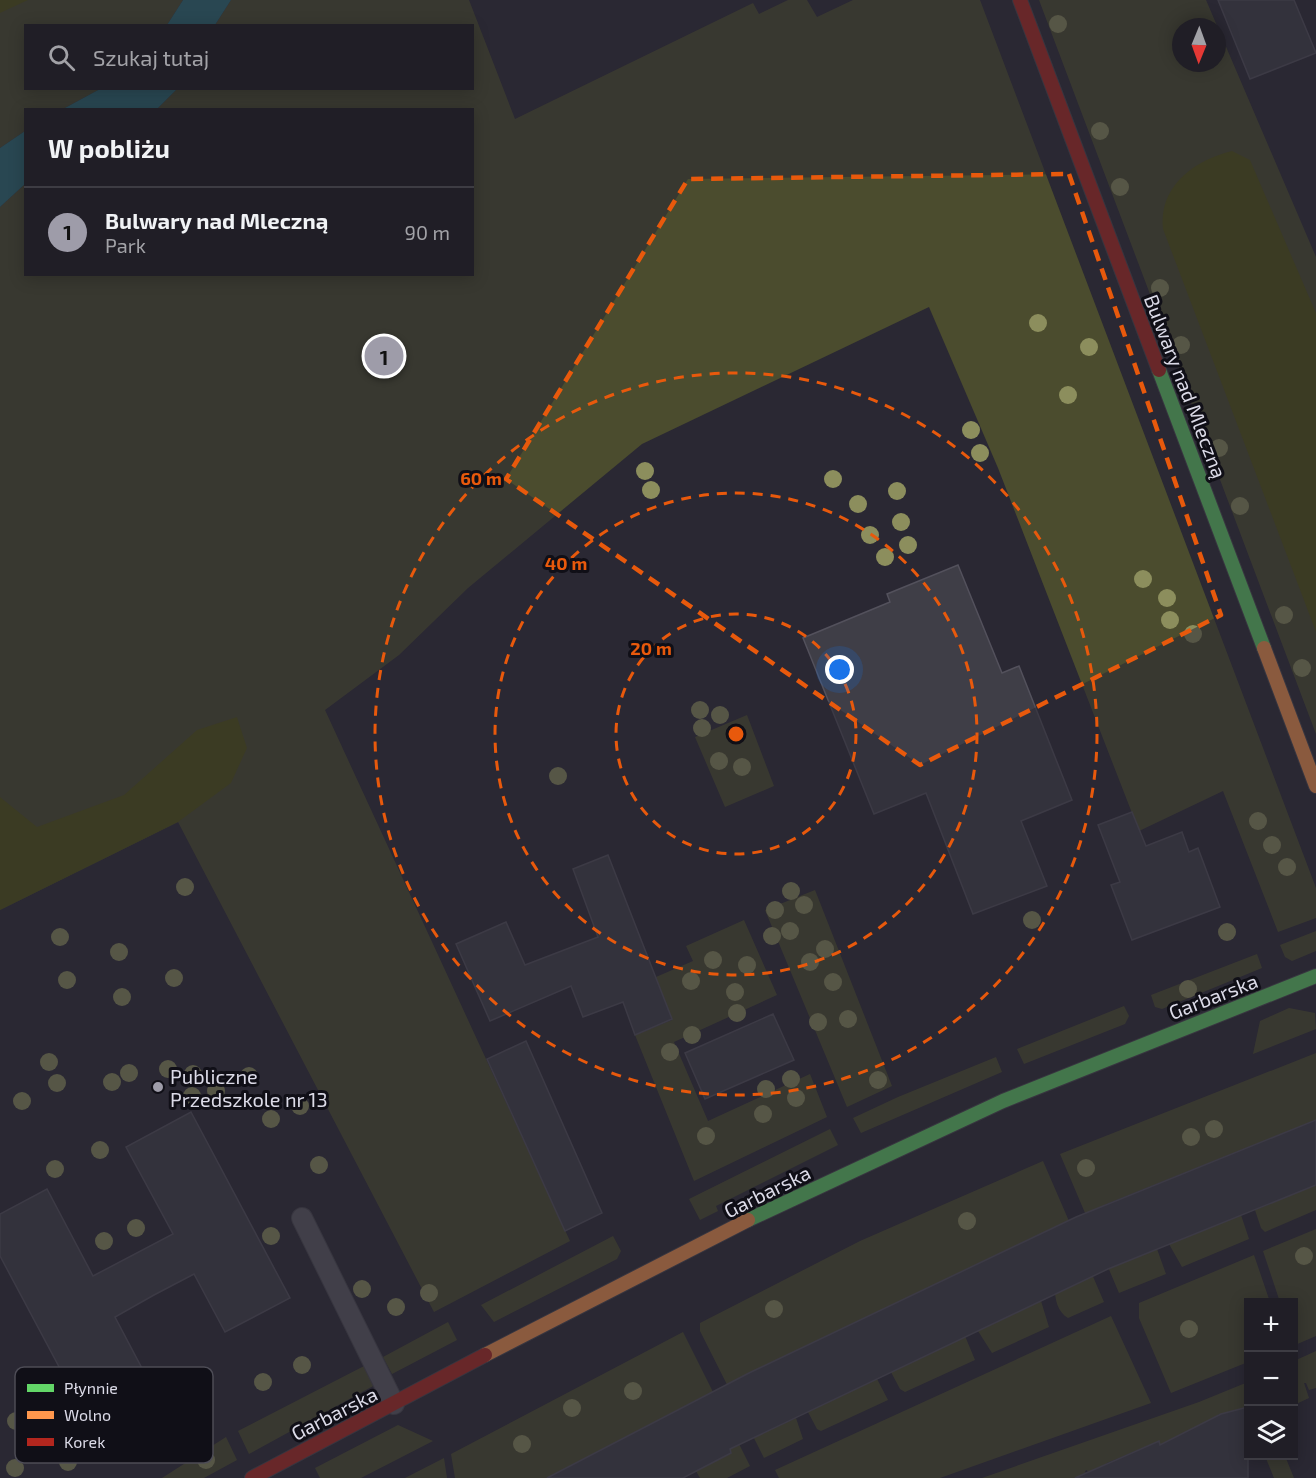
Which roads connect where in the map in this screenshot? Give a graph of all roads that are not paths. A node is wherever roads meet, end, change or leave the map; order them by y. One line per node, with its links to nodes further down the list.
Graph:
1 (1020, 0): 2 (street, Bulwary nad Mleczną)
2 (1316, 786)
3 (1316, 976): 5 (street, Garbarska)
4 (302, 1218): 5 (lane)
5 (394, 1404): 6 (street, Garbarska)
6 (252, 1478)

